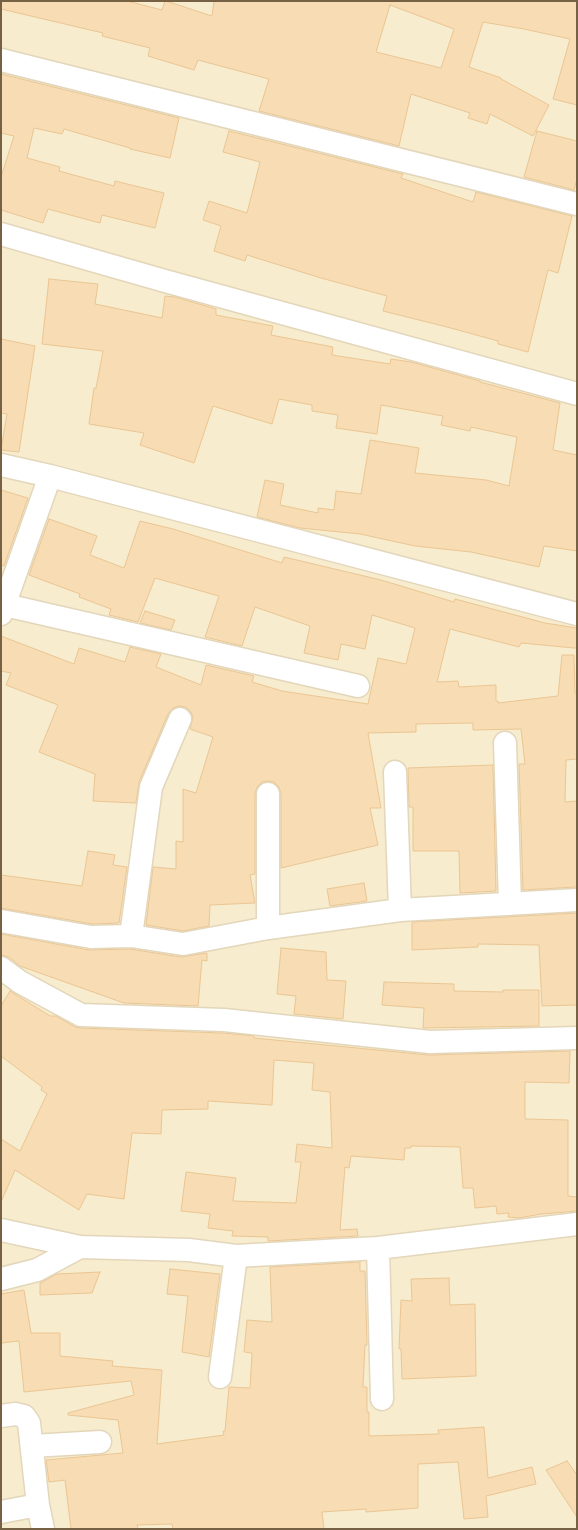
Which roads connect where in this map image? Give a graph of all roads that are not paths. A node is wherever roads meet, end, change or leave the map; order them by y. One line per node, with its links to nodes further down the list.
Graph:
1 (1, 60): 2 (street)
2 (577, 204)
3 (1, 234): 5 (street)
4 (577, 389): 5 (street)
5 (577, 394)
6 (1, 465): 7 (street)
7 (50, 476): 8 (street); 9 (street)
8 (3, 609): 10 (street)
9 (577, 614)
10 (358, 686)
11 (180, 719): 20 (street)
12 (505, 743): 16 (street)
13 (395, 772): 17 (street)
14 (268, 794): 19 (street)
15 (577, 900): 16 (street)
16 (510, 904): 17 (street)
17 (400, 910): 19 (street)
18 (1, 921): 20 (street)
19 (268, 928): 20 (street)
20 (131, 936)
21 (1, 968): 22 (street)
22 (577, 1038)
23 (577, 1224): 26 (street)
24 (1, 1230): 25 (street)
25 (80, 1247): 27 (street); 28 (street)
26 (378, 1248): 27 (street); 30 (street)
27 (236, 1256): 29 (street)
28 (1, 1279)
29 (220, 1376)
30 (382, 1399)
31 (1, 1416): 33 (street)
32 (100, 1442): 33 (street)
33 (32, 1446): 34 (street)
34 (38, 1506): 35 (street); 36 (street)
35 (1, 1512)
36 (43, 1529)

